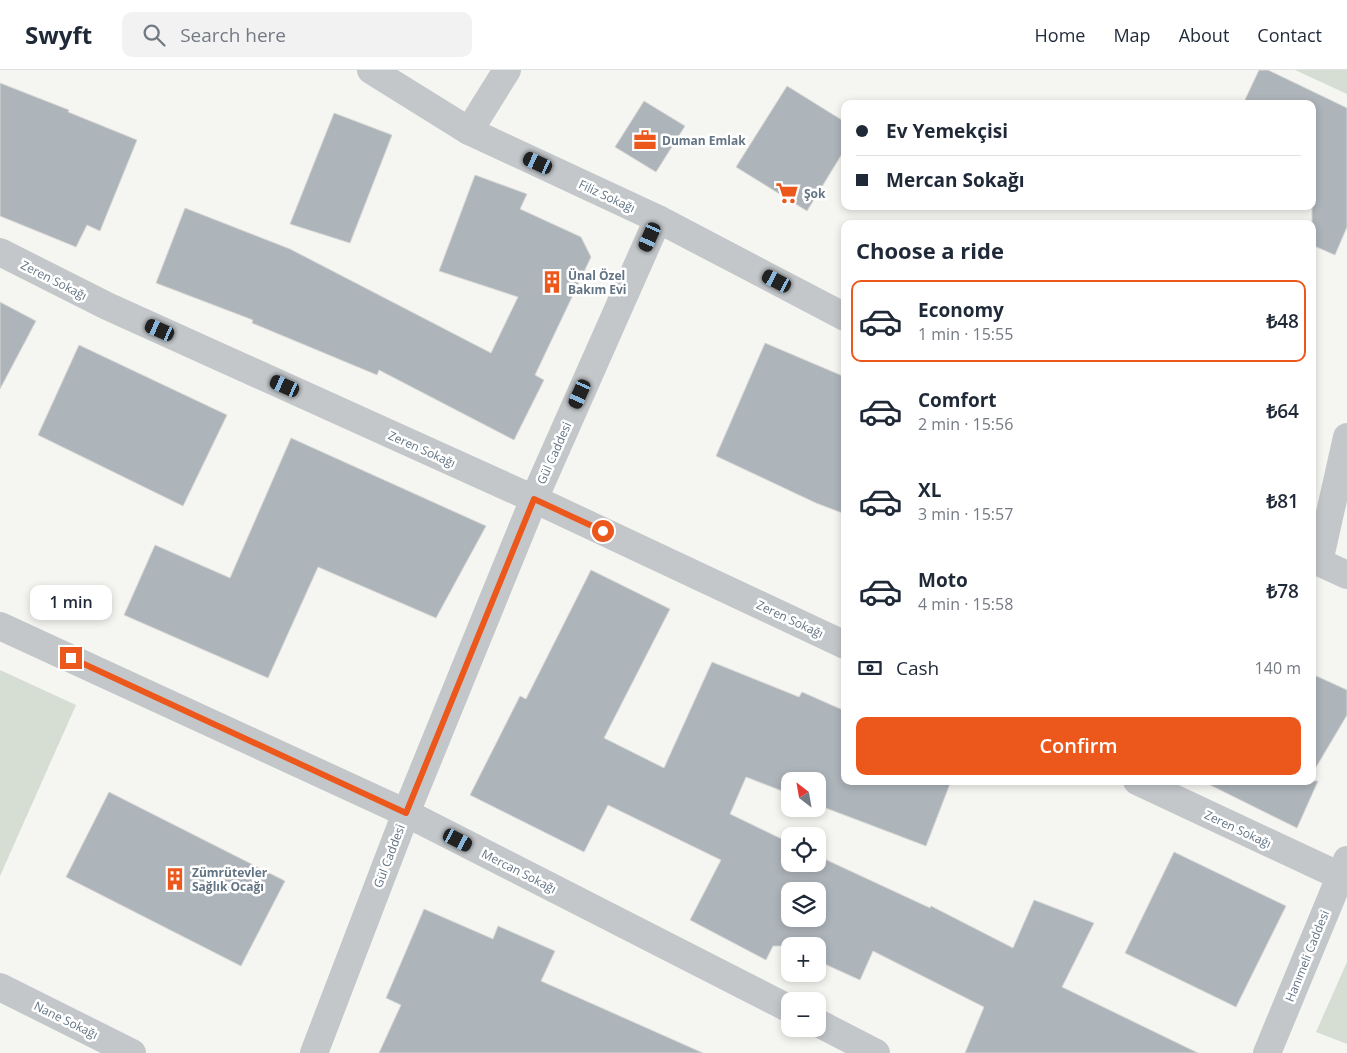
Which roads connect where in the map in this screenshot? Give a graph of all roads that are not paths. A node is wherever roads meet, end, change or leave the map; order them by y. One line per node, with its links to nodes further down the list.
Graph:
1 (371, 70): 3 (street, Filiz Sokağı)
2 (507, 70): 3 (street)
3 (469, 131): 4 (street, Filiz Sokağı)
4 (658, 219): 6 (street, Filiz Sokağı); 8 (street, Gül Caddesi)
5 (0, 252): 8 (street, Zeren Sokağı)
6 (841, 314)
7 (1347, 437): 9 (street)
8 (534, 499): 12 (street, Zeren Sokağı); 14 (street, Gül Caddesi)
9 (1316, 561): 10 (street)
10 (1347, 576)
11 (0, 626): 14 (street, Mercan Sokağı)
12 (841, 642)
13 (1146, 785): 15 (street, Zeren Sokağı)
14 (406, 813): 17 (street, Mercan Sokağı); 20 (street, Gül Caddesi)
15 (1343, 868): 22 (street, Hanımeli Caddesi)
16 (0, 987): 19 (street, Nane Sokağı)
17 (781, 1004)
18 (826, 1027): 21 (street)
19 (132, 1053)
20 (314, 1053)
21 (876, 1053)
22 (1267, 1053)

